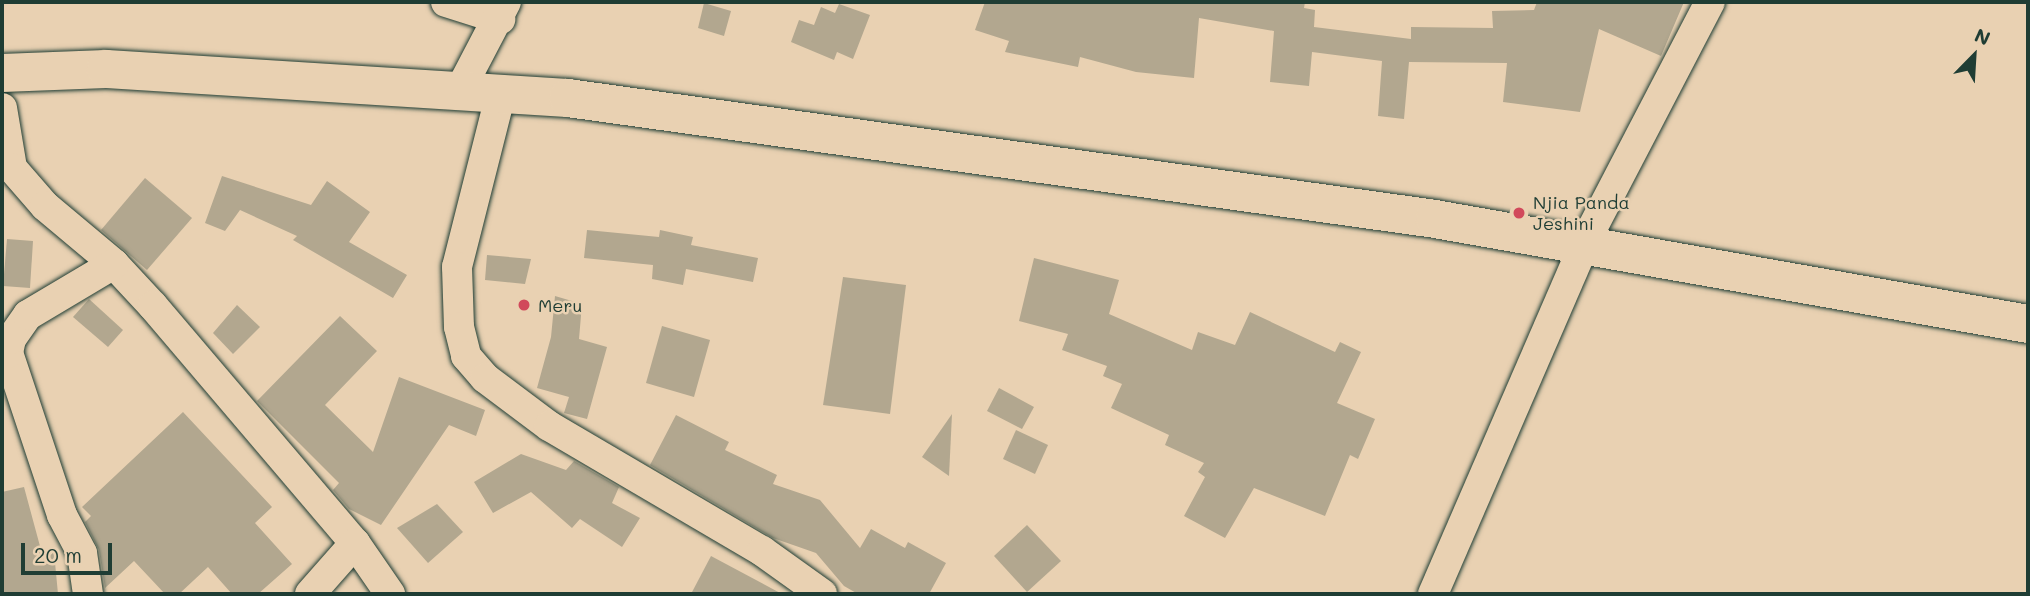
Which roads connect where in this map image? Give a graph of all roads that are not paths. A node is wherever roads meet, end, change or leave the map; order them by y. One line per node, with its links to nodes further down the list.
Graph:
1 (446, 2): 3 (street)
2 (1710, 2): 8 (street)
3 (503, 10): 5 (street)
4 (2, 73): 5 (highway)
5 (460, 90): 6 (highway)
6 (500, 97): 8 (highway); 15 (street)
7 (2, 108): 9 (street)
8 (1585, 242): 10 (highway); 16 (street)
9 (114, 264): 11 (street); 12 (street)
10 (2028, 324)
11 (355, 542): 13 (street); 14 (street)
12 (88, 594)
13 (310, 594)
14 (390, 594)
15 (822, 594)
16 (1433, 594)

